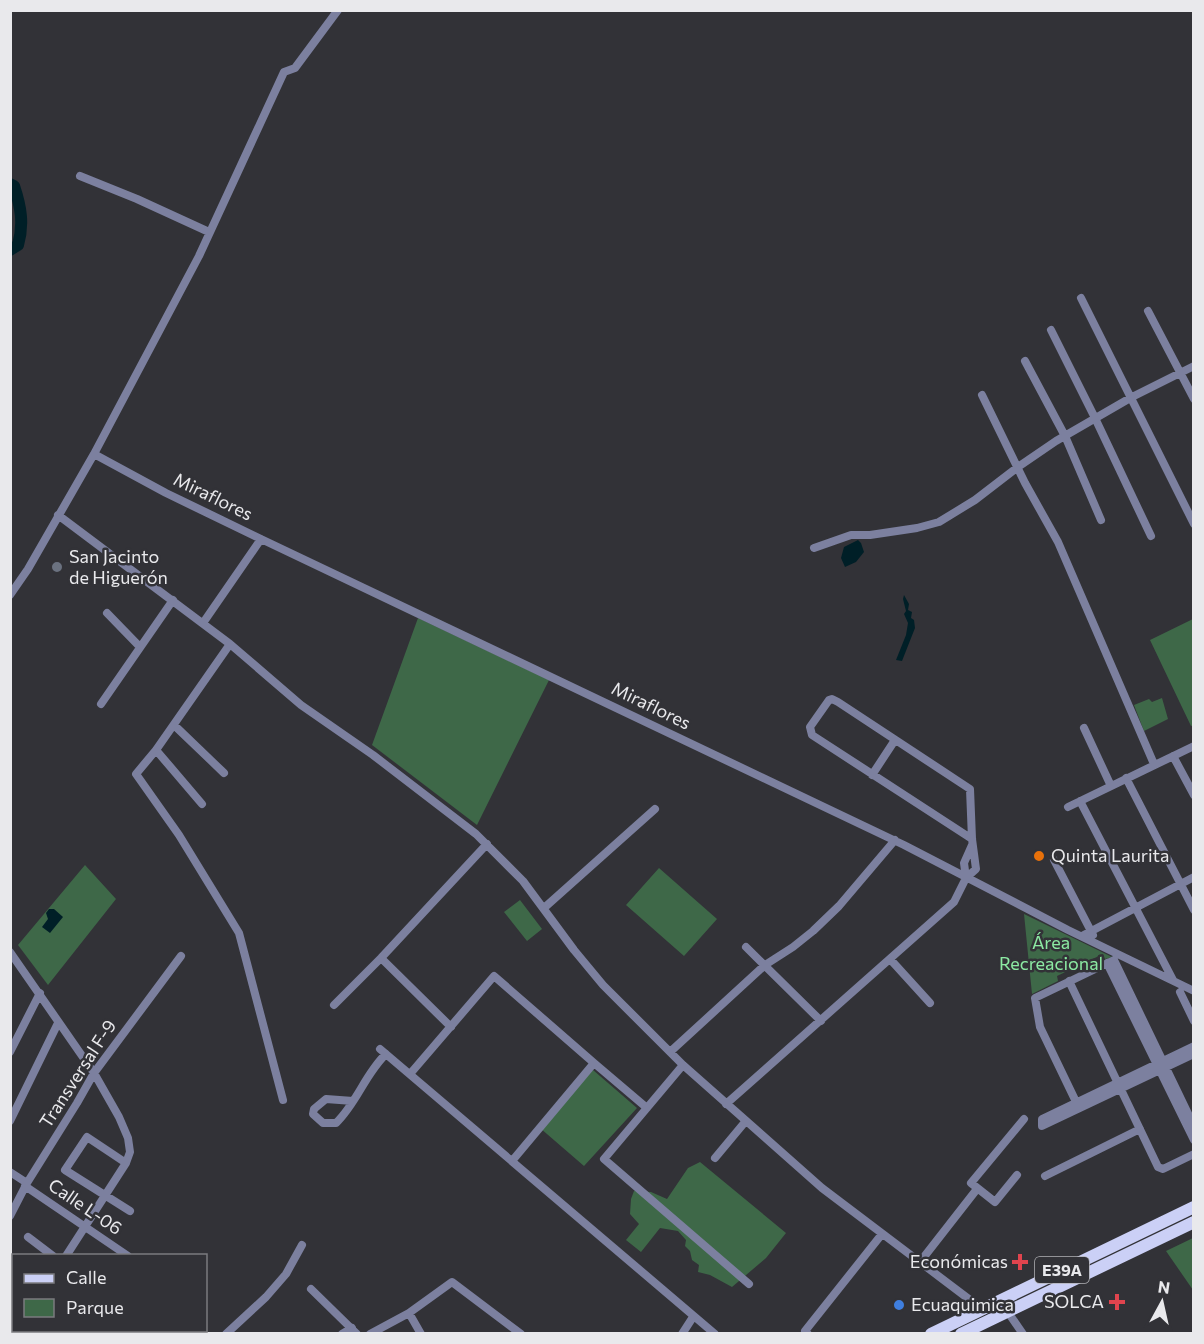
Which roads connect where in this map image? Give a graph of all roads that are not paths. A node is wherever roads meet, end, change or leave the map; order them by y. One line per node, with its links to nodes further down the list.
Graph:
1 (338, 10): 3 (street)
2 (80, 176): 3 (street)
3 (209, 232): 15 (street)
4 (1081, 298): 11 (street)
5 (1148, 310): 9 (street)
6 (1051, 330): 13 (street)
7 (1025, 361): 14 (street)
8 (1194, 366): 9 (street)
9 (1179, 373): 11 (street); 12 (street)
10 (982, 395): 16 (street)
11 (1132, 397): 13 (street); 19 (street)
12 (1194, 399)
13 (1095, 418): 14 (street); 20 (street)
14 (1065, 436): 16 (street); 18 (street)
15 (94, 454): 17 (street); 21 (street, Miraflores)
16 (1018, 467): 22 (street); 36 (street)
17 (58, 515): 23 (street); 24 (street)
18 (1101, 520)
19 (1194, 524)
20 (1151, 536)
21 (261, 539): 26 (street); 46 (street, Miraflores)
22 (814, 548)
23 (10, 595)
24 (173, 600): 26 (street); 28 (street)
25 (107, 613): 28 (street)
26 (203, 623): 27 (street)
27 (230, 644): 30 (street); 48 (street)
28 (140, 647): 29 (street)
29 (101, 704)
30 (174, 726): 34 (street); 37 (street)
31 (1084, 728): 40 (street)
32 (895, 740): 38 (street); 38 (street); 47 (street)
33 (1194, 746): 35 (street)
34 (156, 750): 43 (street); 87 (street)
35 (1173, 756): 36 (street); 41 (street)
36 (1154, 764): 39 (street)
37 (224, 773)
38 (872, 775): 47 (street)
39 (1126, 778): 40 (street); 52 (street)
40 (1111, 786): 42 (street)
41 (1194, 795)
42 (1080, 801): 44 (street); 53 (street)
43 (202, 804)
44 (1068, 807)
45 (655, 809): 54 (street)
46 (895, 840): 51 (street, Miraflores); 64 (street)
47 (972, 842): 51 (street)
48 (487, 844): 54 (street); 62 (street)
49 (1054, 860): 56 (street)
50 (1194, 877): 52 (street)
51 (966, 878): 57 (street, Miraflores); 63 (street)
52 (1180, 884): 53 (street); 55 (street)
53 (1136, 907): 56 (street); 66 (street)
54 (544, 908): 79 (street)
55 (1194, 909)
56 (1091, 931): 57 (street); 58 (street)
57 (1082, 936): 58 (street, Miraflores)
58 (1097, 943): 66 (street, Miraflores)
59 (746, 947): 64 (street)
60 (10, 952): 69 (street)
61 (181, 956): 84 (street, Transversal F-9)
62 (381, 958): 71 (street); 75 (street)
63 (890, 959): 70 (street); 72 (street)
64 (765, 965): 72 (street); 79 (street)
65 (1069, 981): 83 (street); 86 (street); 86 (street)
66 (1173, 981): 67 (street, Miraflores)
67 (1194, 991)
68 (1180, 992): 73 (street)
69 (40, 993): 74 (street); 76 (street)
70 (930, 1003)
71 (334, 1005)
72 (821, 1021): 89 (street)
73 (1194, 1021)
74 (58, 1023): 84 (street); 92 (street)
75 (451, 1027): 81 (street); 85 (street)
76 (14, 1037): 78 (street)
77 (1194, 1046): 83 (street)
78 (10, 1052)
79 (670, 1053): 82 (street)
80 (1194, 1054): 83 (street)
81 (594, 1063): 90 (street); 99 (street)
82 (682, 1065): 89 (street); 90 (street)
83 (1161, 1065): 86 (street); 94 (street); 96 (street)
84 (94, 1073): 100 (street); 104 (street, Transversal F-9)
85 (410, 1074): 88 (street); 99 (street)
86 (1119, 1085): 95 (street)
87 (283, 1100)
88 (353, 1101)
89 (726, 1104): 93 (street)
90 (646, 1108): 121 (street)
91 (1024, 1119): 105 (street)
92 (10, 1121)
93 (745, 1122): 98 (street); 113 (street)
94 (1194, 1126)
95 (1140, 1129): 97 (street); 103 (street)
96 (1194, 1140)
97 (1194, 1154)
98 (715, 1158)
99 (512, 1161): 126 (street)
100 (126, 1163): 106 (street); 106 (street)
101 (10, 1172): 104 (street, Calle L-06)
102 (1017, 1175): 105 (street)
103 (1045, 1176)
104 (26, 1185): 109 (street, Transversal F-9); 111 (street, Calle L-06)
105 (977, 1188): 120 (street)
106 (106, 1195): 108 (street); 111 (street)
107 (1194, 1207): 112 (main road, E39A)
108 (130, 1211)
109 (10, 1216)
110 (1194, 1222): 115 (main road, E39A)
111 (84, 1227): 118 (street); 119 (street, Calle L-06)
112 (1146, 1230): 115 (main road); 123 (main road, E39A)
113 (882, 1234): 120 (street); 135 (street)
114 (28, 1237): 117 (street)
115 (1154, 1241): 123 (main road, E39A)
116 (302, 1245): 128 (street)
117 (50, 1254)
118 (67, 1254)
119 (125, 1254)
120 (920, 1262): 124 (street)
121 (749, 1284)
122 (311, 1289): 127 (street)
123 (1004, 1305): 124 (main road, E39A); 137 (main road, E39A); 138 (street)
124 (982, 1309): 136 (main road, E39A)
125 (409, 1313): 130 (street); 131 (street); 132 (street)
126 (693, 1317): 133 (street); 134 (street)
127 (355, 1331): 129 (street)
128 (226, 1334)
129 (342, 1334)
130 (370, 1334)
131 (421, 1334)
132 (521, 1334)
133 (682, 1334)
134 (715, 1334)
135 (808, 1334)
136 (932, 1334)
137 (961, 1334)
138 (1023, 1334)

